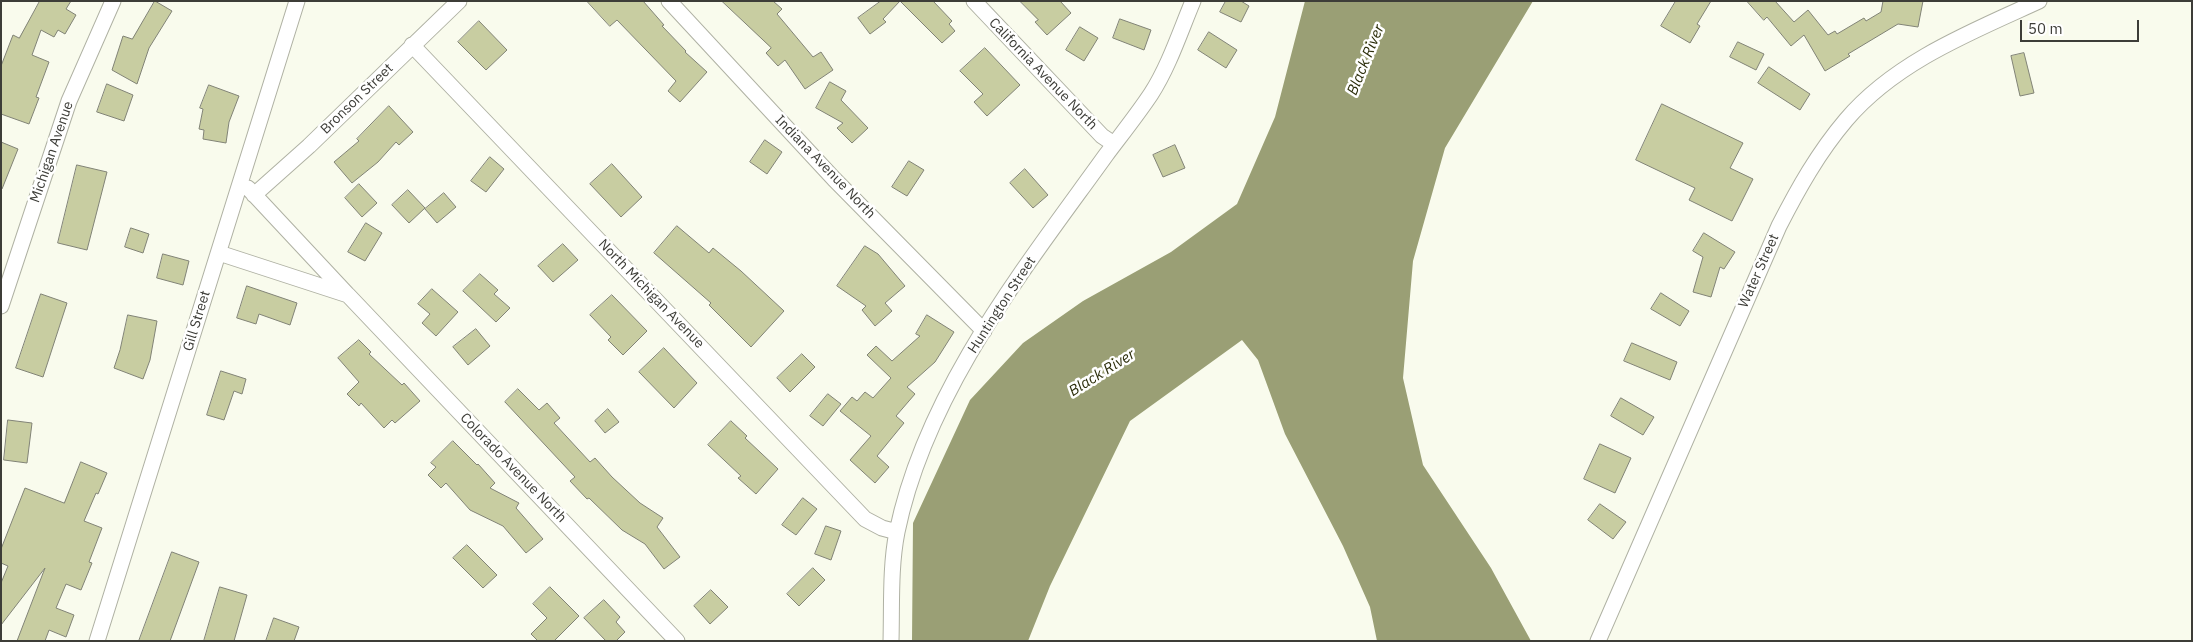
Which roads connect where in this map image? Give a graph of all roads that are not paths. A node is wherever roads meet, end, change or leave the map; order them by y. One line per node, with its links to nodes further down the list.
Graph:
1 (113, 1): 14 (street, Michigan Avenue)
2 (297, 1): 10 (street, Gill Street)
3 (459, 1): 8 (street, Bronson Street)
4 (669, 1): 15 (street, Indiana Avenue North)
5 (974, 1): 9 (street, California Avenue North)
6 (1193, 1): 9 (street, Huntington Street)
7 (2038, 1): 20 (street, Water Street)
8 (412, 45): 11 (street, Bronson Street); 16 (street, North Michigan Avenue)
9 (1114, 144): 15 (street, Huntington Street)
10 (240, 180): 11 (street, Colorado Avenue North); 12 (street, Gill Street)
11 (254, 195): 13 (street, Colorado Avenue North)
12 (219, 253): 13 (street, Colorado Avenue North); 17 (street, Gill Street)
13 (348, 295): 18 (street, Colorado Avenue North)
14 (1, 306)
15 (984, 331): 16 (street, Huntington Street)
16 (897, 532): 19 (street, Huntington Street)
17 (97, 641)
18 (677, 641)
19 (891, 641)
20 (1598, 641)

